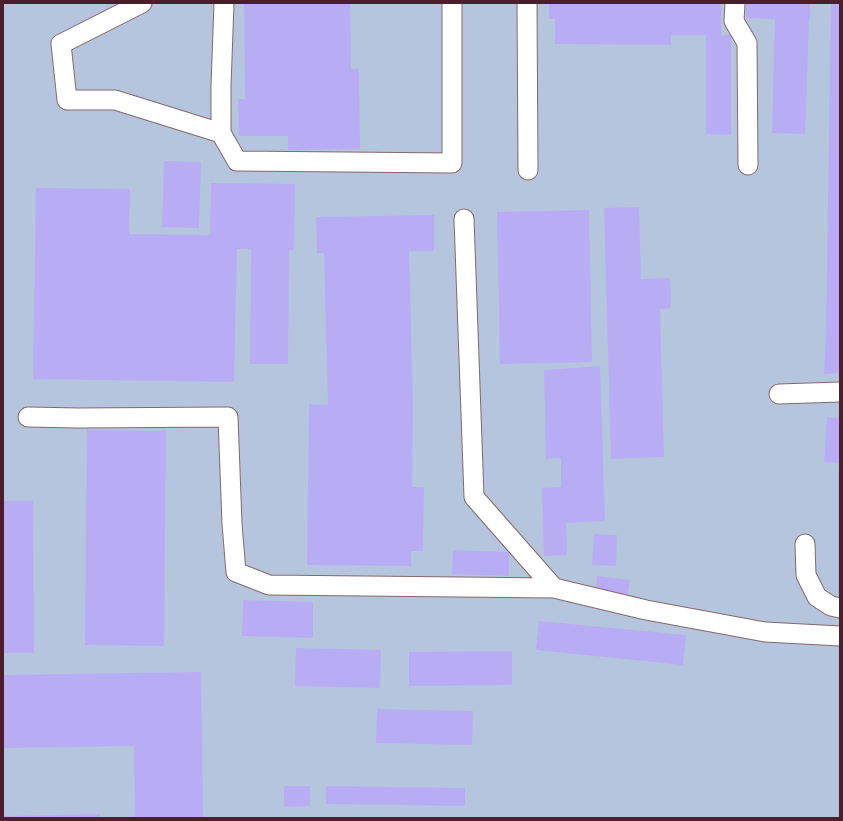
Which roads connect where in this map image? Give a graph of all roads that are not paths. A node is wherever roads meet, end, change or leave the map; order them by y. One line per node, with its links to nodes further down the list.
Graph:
1 (142, 3): 6 (lane)
2 (224, 3): 6 (lane)
3 (452, 3): 6 (lane)
4 (527, 3): 8 (lane)
5 (735, 3): 7 (lane)
6 (221, 133)
7 (748, 165)
8 (528, 170)
9 (464, 219): 14 (lane)
10 (840, 392): 11 (lane)
11 (779, 394)
12 (28, 417): 14 (lane)
13 (805, 544): 15 (lane)
14 (554, 588): 16 (lane)
15 (840, 608)
16 (840, 636)

